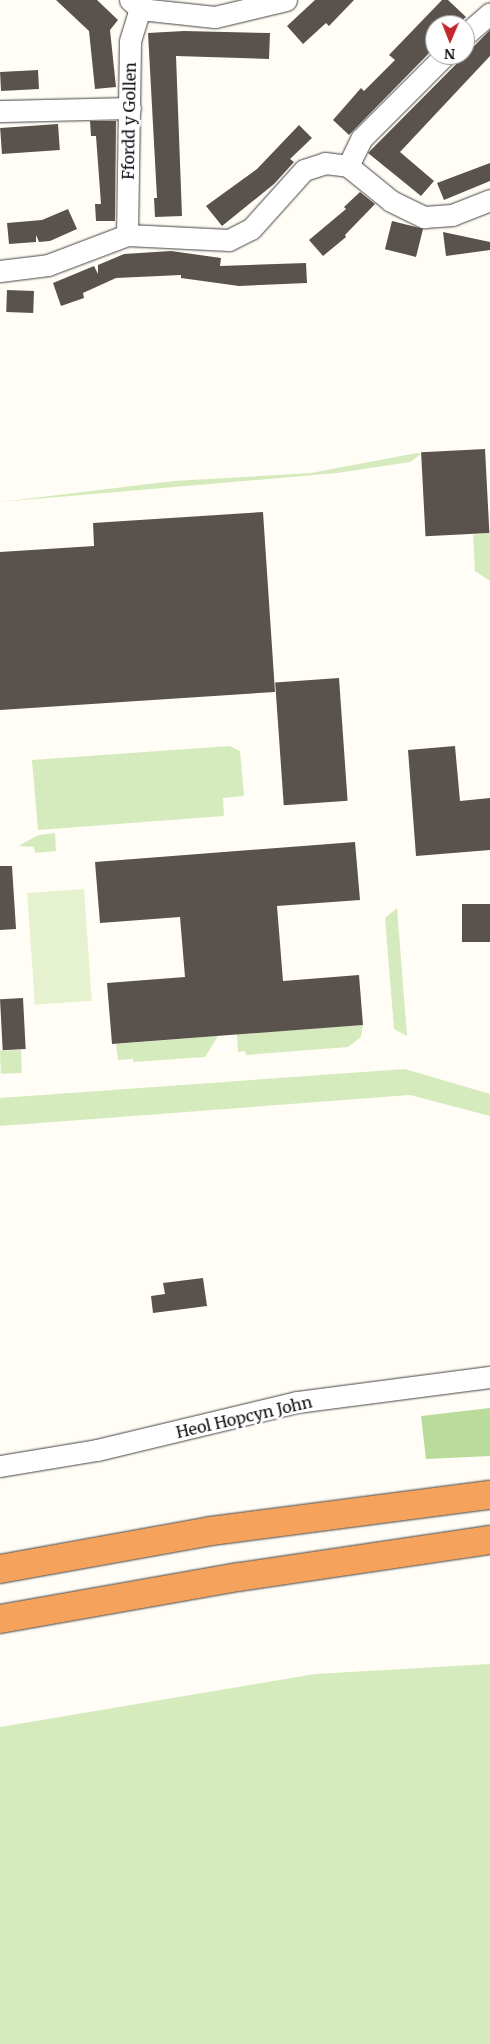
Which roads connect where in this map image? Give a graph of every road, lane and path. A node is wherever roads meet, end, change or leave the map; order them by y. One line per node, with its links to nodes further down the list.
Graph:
1 (286, 0): 2 (street)
2 (135, 5): 6 (street, Ffordd y Gollen)
3 (490, 12): 4 (street)
4 (475, 26)
5 (435, 65): 8 (street)
6 (130, 108): 7 (street); 10 (street, Ffordd y Gollen)
7 (0, 111)
8 (348, 166): 9 (street); 10 (street)
9 (490, 200)
10 (127, 235): 11 (street)
11 (0, 271)
12 (490, 1377): 13 (street, Heol Hopcyn John)
13 (0, 1466)
14 (490, 1495): 16 (highway)
15 (490, 1540): 17 (highway)
16 (0, 1569)
17 (0, 1619)

